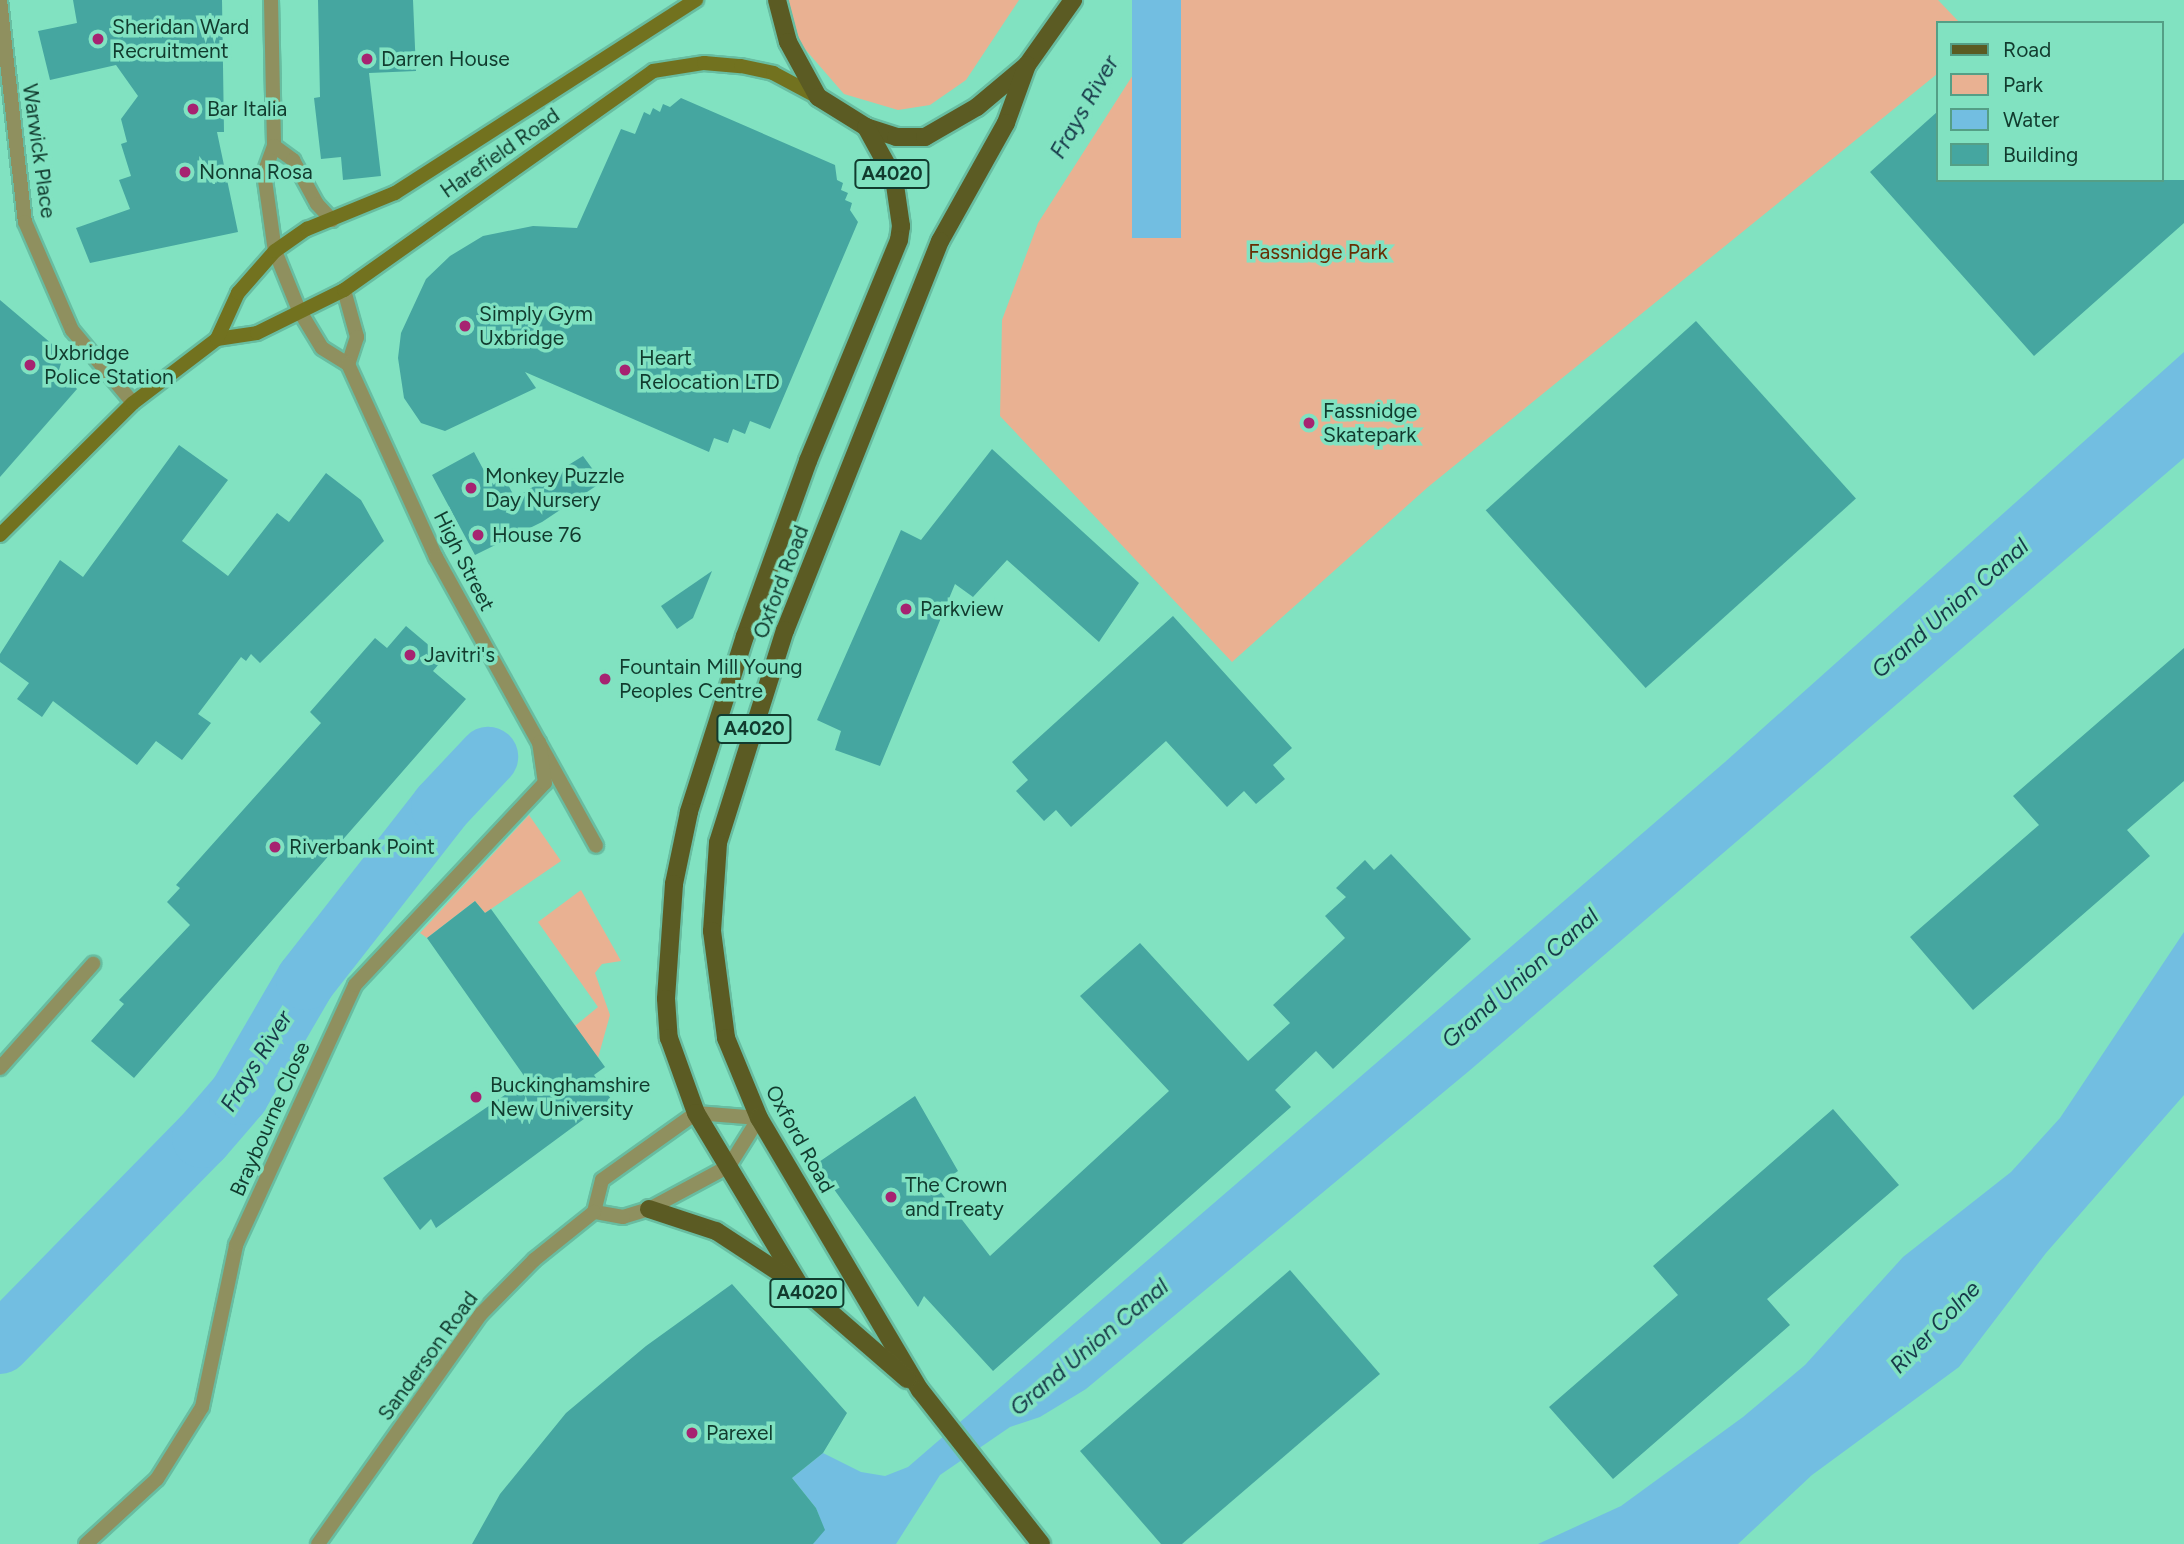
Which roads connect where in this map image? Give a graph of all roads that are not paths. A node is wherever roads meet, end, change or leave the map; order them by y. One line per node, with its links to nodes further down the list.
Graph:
1 (0, 0): 16 (street, Warwick Place)
2 (271, 0): 9 (street)
3 (696, 0): 10 (main road, Harefield Road)
4 (777, 0): 7 (main road)
5 (1073, 0): 6 (main road)
6 (1027, 65): 8 (main road); 23 (main road, Oxford Road / A4020)
7 (818, 97): 8 (main road); 12 (main road, Harefield Road)
8 (866, 127): 22 (main road, Oxford Road / A4020)
9 (274, 146): 10 (street); 11 (street)
10 (332, 220): 11 (main road, Harefield Road)
11 (275, 251): 13 (street); 14 (main road, Harefield Road)
12 (344, 290): 13 (main road, Harefield Road); 15 (street)
13 (299, 310): 14 (main road, Harefield Road); 15 (street)
14 (217, 339): 16 (main road, Harefield Road)
15 (348, 364): 18 (street, High Street)
16 (133, 403): 17 (main road, Harefield Road)
17 (0, 535)
18 (539, 742): 19 (street, High Street); 29 (street, Braybourne Close)
19 (596, 846)
20 (93, 964): 21 (street)
21 (0, 1068)
22 (696, 1113): 23 (street); 24 (main road, Oxford Road / A4020); 26 (street)
23 (759, 1118): 24 (street); 28 (main road, Oxford Road / A4020)
24 (729, 1166): 25 (street); 27 (main road, Oxford Road / A4020)
25 (649, 1209): 26 (street); 27 (main road)
26 (594, 1212): 30 (street, Sanderson Road)
27 (800, 1286): 28 (main road, Oxford Road / A4020)
28 (920, 1390): 31 (main road, Oxford Road / A4020)
29 (86, 1544)
30 (318, 1544)
31 (1041, 1544)

